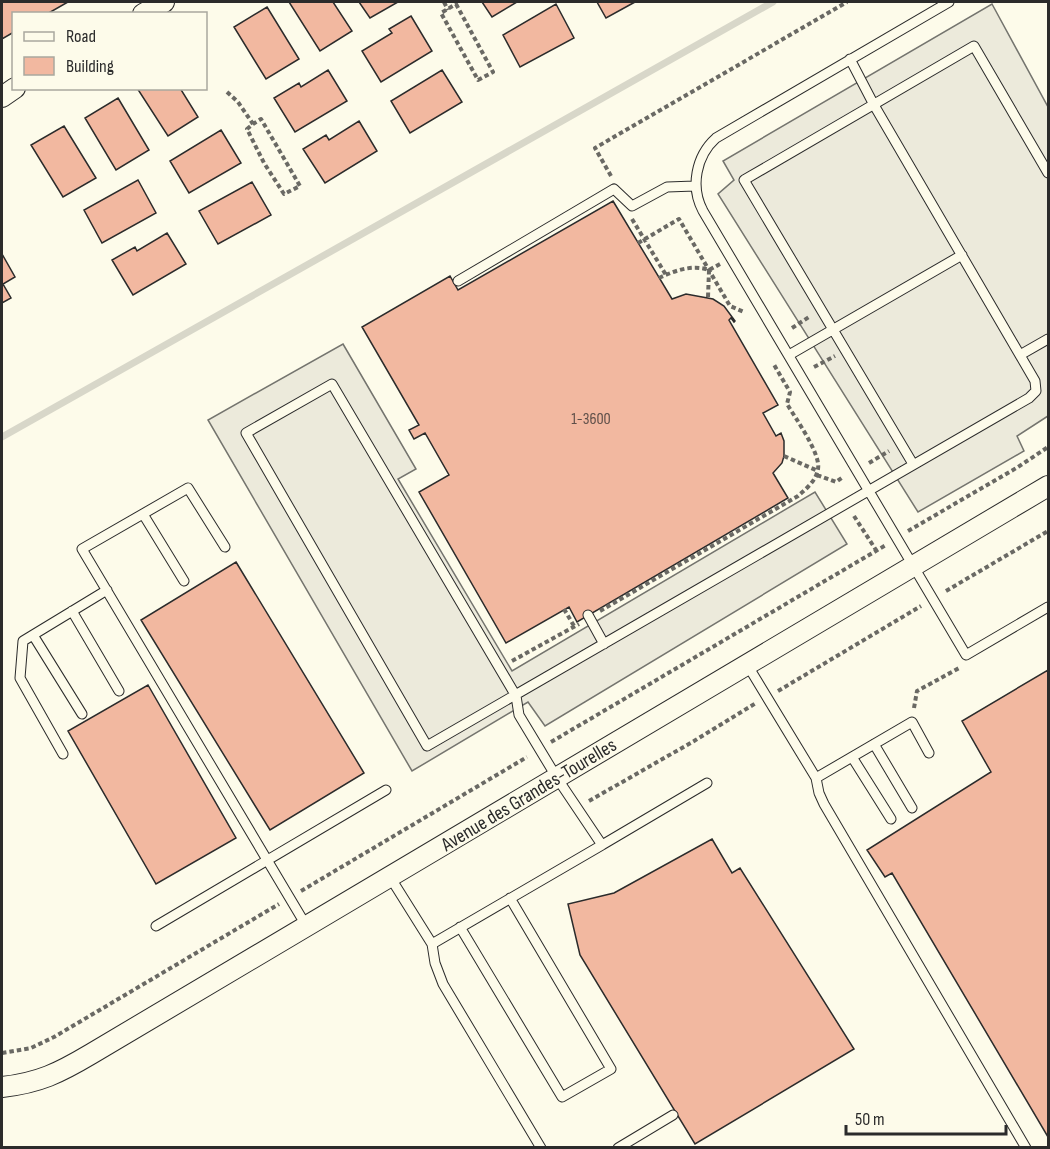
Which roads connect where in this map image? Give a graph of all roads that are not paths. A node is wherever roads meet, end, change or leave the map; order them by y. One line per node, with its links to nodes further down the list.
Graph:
1 (164, 2): 3 (street)
2 (949, 2): 4 (lane)
3 (146, 12)
4 (850, 59): 5 (lane); 7 (lane)
5 (874, 105): 6 (lane); 8 (lane); 10 (lane)
6 (1048, 173)
7 (695, 186): 9 (lane); 12 (lane)
8 (962, 255): 10 (lane); 13 (lane)
9 (458, 281)
10 (833, 329): 12 (lane); 14 (lane)
11 (1048, 339): 13 (lane)
12 (789, 355): 16 (lane)
13 (1020, 356): 14 (lane)
14 (913, 465): 16 (lane)
15 (1048, 486): 19 (street, Avenue des Grandes-Tourelles)
16 (869, 490): 19 (lane); 26 (lane)
17 (143, 514): 18 (lane); 20 (lane); 21 (lane)
18 (225, 548)
19 (914, 567): 22 (lane); 27 (street, Avenue des Grandes-Tourelles)
20 (184, 581)
21 (106, 590): 23 (lane); 42 (lane)
22 (1048, 606)
23 (72, 611): 25 (lane); 28 (lane)
24 (588, 615): 26 (lane)
25 (33, 634): 30 (lane); 33 (lane)
26 (604, 644): 29 (lane)
27 (748, 666): 35 (lane); 36 (street, Avenue des Grandes-Tourelles)
28 (119, 691)
29 (516, 696): 29 (lane); 36 (lane)
30 (82, 714)
31 (874, 744): 32 (lane); 34 (lane); 39 (lane)
32 (929, 753)
33 (63, 754)
34 (852, 757): 35 (lane); 40 (lane)
35 (816, 777): 53 (lane)
36 (557, 778): 41 (lane); 43 (street, Avenue des Grandes-Tourelles)
37 (707, 783): 41 (lane)
38 (386, 790): 42 (lane)
39 (912, 808)
40 (891, 819)
41 (602, 845): 44 (lane)
42 (266, 860): 45 (lane); 46 (lane)
43 (390, 877): 46 (street, Avenue des Grandes-Tourelles); 48 (lane)
44 (510, 898): 47 (lane); 47 (lane)
45 (156, 926)
46 (307, 927): 49 (street, Avenue des Grandes-Tourelles)
47 (460, 927): 48 (lane)
48 (432, 944): 51 (lane)
49 (2, 1087)
50 (673, 1115): 52 (lane)
51 (541, 1148)
52 (618, 1148)
53 (1026, 1148)

